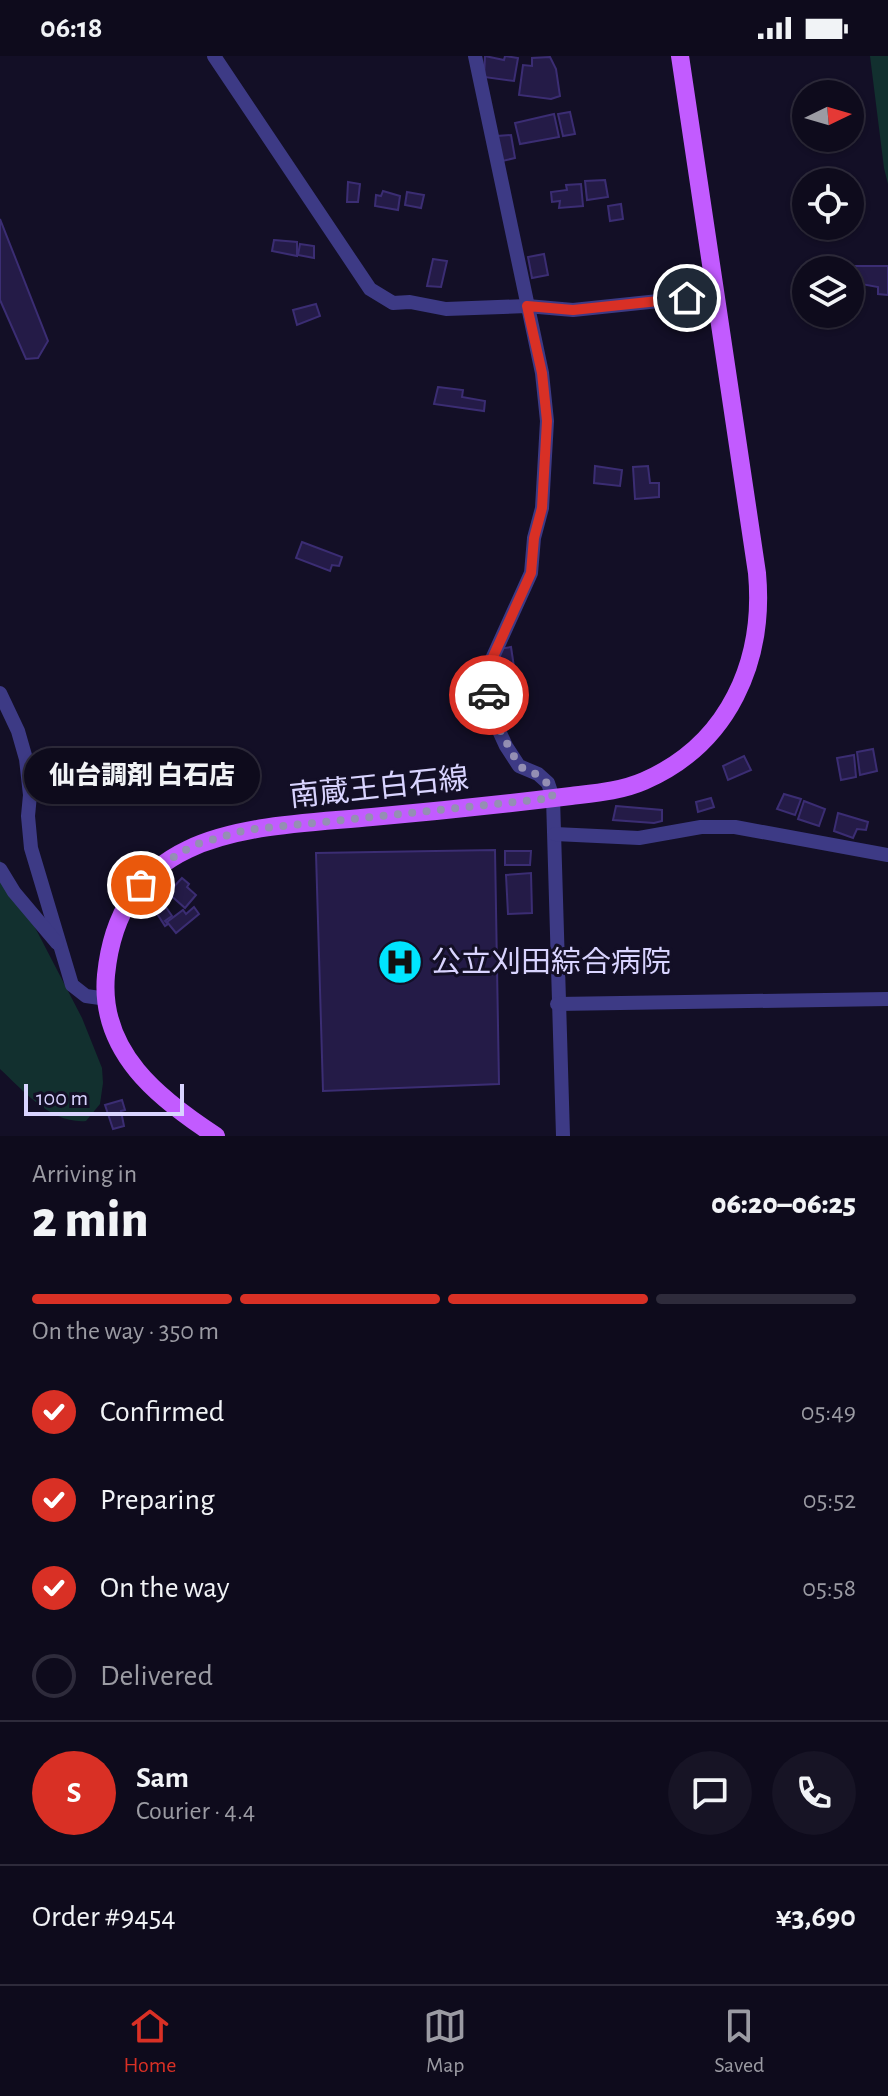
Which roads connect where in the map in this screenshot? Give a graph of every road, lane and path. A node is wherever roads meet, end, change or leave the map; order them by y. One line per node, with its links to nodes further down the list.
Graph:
1 (214, 56): 5 (street)
2 (475, 56): 5 (street)
3 (680, 56): 4 (main road, 南蔵王白石線)
4 (716, 295): 5 (street); 7 (main road, 南蔵王白石線)
5 (527, 306): 7 (street)
6 (0, 693): 11 (street)
7 (553, 798): 8 (street); 12 (main road, 南蔵王白石線)
8 (555, 834): 9 (street); 14 (street)
9 (888, 855)
10 (0, 869): 11 (street)
11 (60, 946): 12 (street)
12 (107, 999): 15 (main road, 南蔵王白石線)
13 (888, 999): 14 (street)
14 (557, 1004): 16 (street)
15 (216, 1136)
16 (563, 1136)

